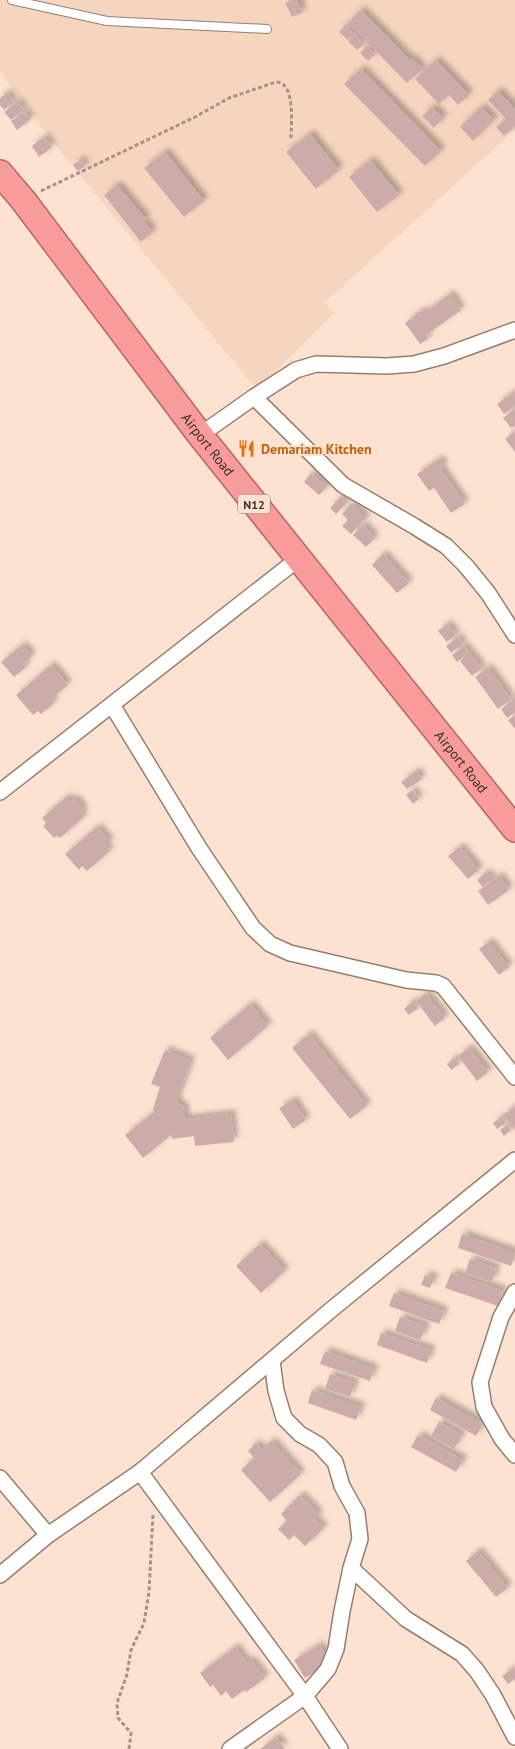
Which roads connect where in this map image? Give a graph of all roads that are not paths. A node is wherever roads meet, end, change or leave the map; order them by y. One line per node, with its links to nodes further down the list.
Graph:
1 (12, 0): 2 (lane)
2 (266, 29)
3 (0, 174): 6 (highway, Airport Road / N12)
4 (515, 330): 5 (street)
5 (254, 397): 6 (street); 8 (street)
6 (200, 435): 7 (highway, Airport Road / N12)
7 (298, 559): 9 (street); 11 (highway, Airport Road / N12)
8 (515, 635)
9 (112, 705): 10 (street); 12 (street)
10 (0, 792)
11 (515, 829)
12 (515, 1077)
13 (514, 1163): 15 (street)
14 (515, 1292): 16 (street)
15 (272, 1360): 17 (street); 20 (street)
16 (515, 1455)
17 (140, 1472): 19 (street); 22 (street)
18 (2, 1483): 19 (street)
19 (48, 1535): 21 (street)
20 (351, 1568): 22 (street); 23 (street)
21 (0, 1575)
22 (305, 1696): 24 (street); 25 (street)
23 (515, 1737)
24 (230, 1749)
25 (340, 1749)

